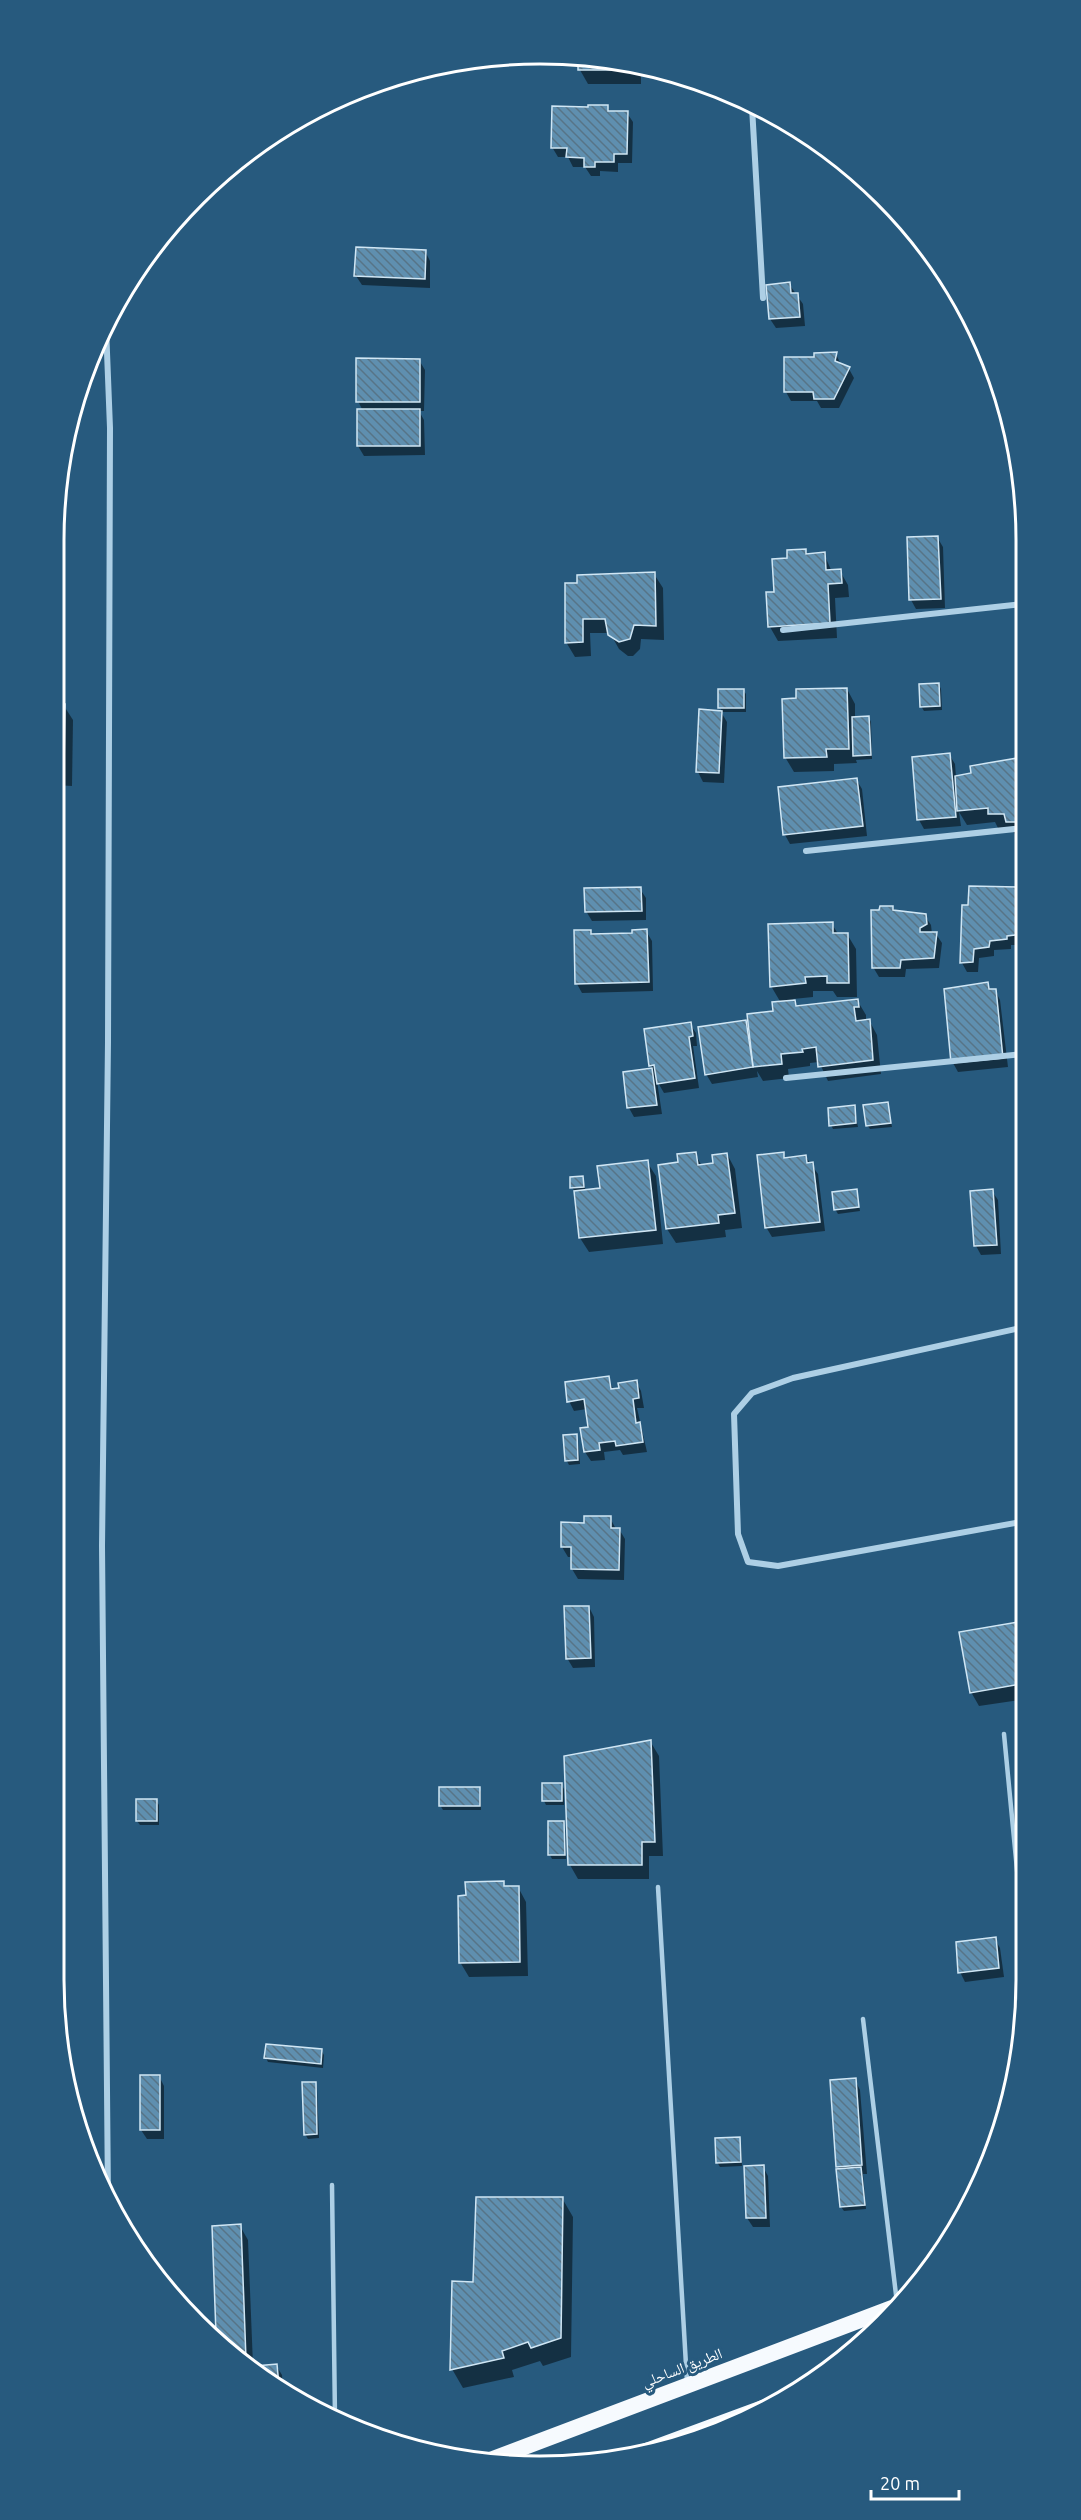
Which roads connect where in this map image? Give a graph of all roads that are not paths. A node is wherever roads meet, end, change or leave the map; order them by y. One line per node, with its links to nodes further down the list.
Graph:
1 (752, 115): 2 (street)
2 (763, 298)
3 (107, 346): 16 (street)
4 (1016, 605): 5 (street)
5 (783, 630)
6 (1016, 829): 7 (street)
7 (806, 851)
8 (1016, 1055): 9 (street)
9 (786, 1078)
10 (1016, 1329): 11 (street)
11 (1016, 1523)
12 (1004, 1734): 13 (lane)
13 (1016, 1859)
14 (658, 1887): 20 (lane)
15 (863, 2019): 18 (lane)
16 (108, 2177)
17 (332, 2185): 21 (lane)
18 (896, 2295)
19 (880, 2312): 20 (highway, الطريق الساحلي)
20 (687, 2385): 22 (highway, الطريق الساحلي)
21 (335, 2408)
22 (507, 2454)

